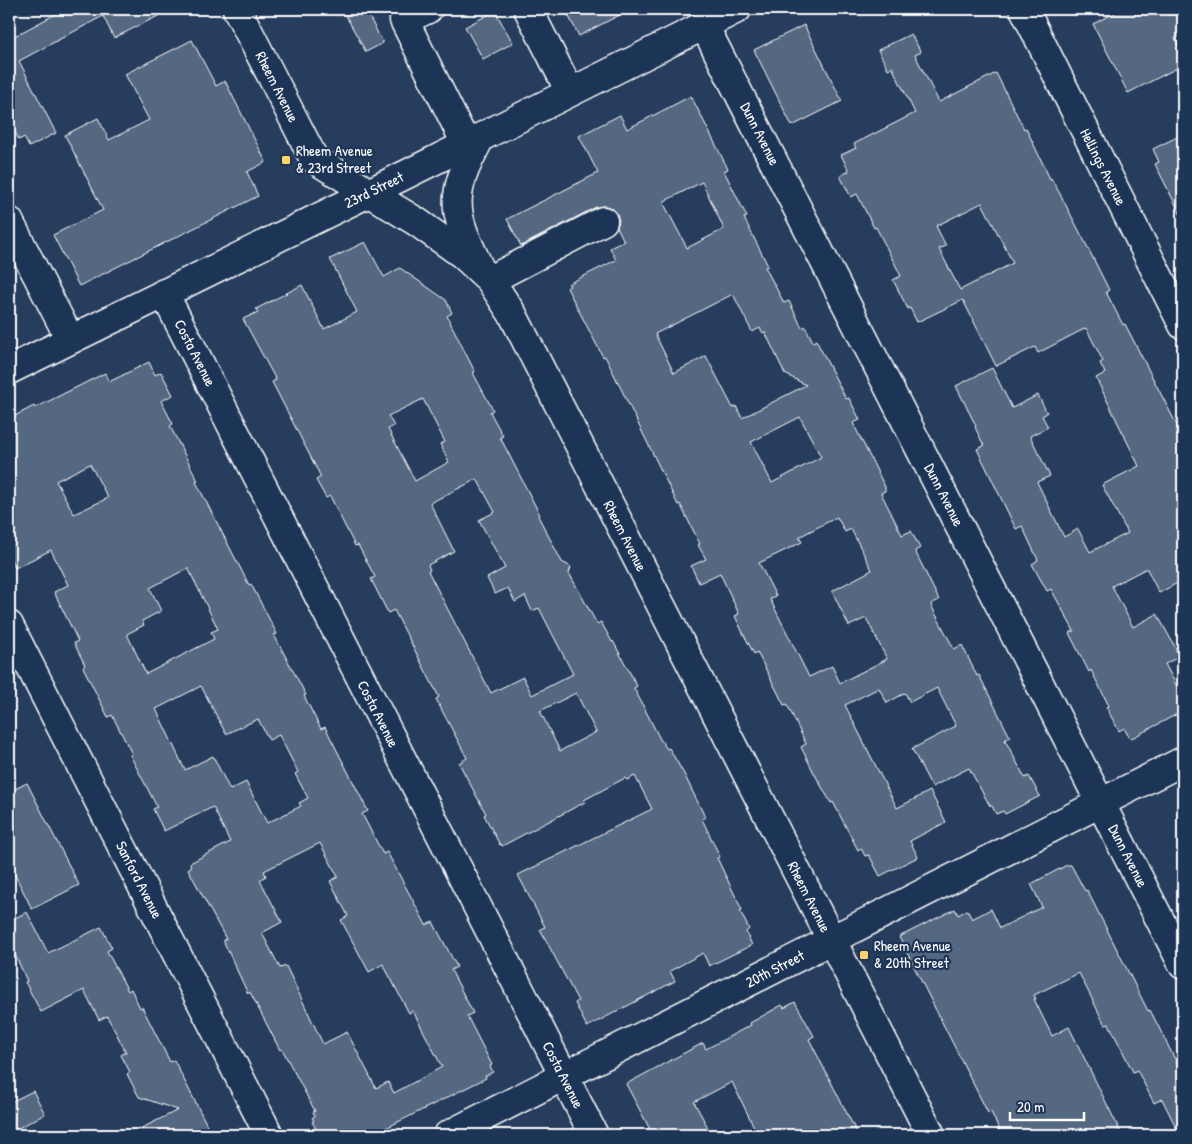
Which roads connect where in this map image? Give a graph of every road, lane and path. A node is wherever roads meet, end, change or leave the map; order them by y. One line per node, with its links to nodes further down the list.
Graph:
1 (237, 9): 9 (street, Rheem Avenue)
2 (428, 9): 8 (street)
3 (528, 9): 7 (street)
4 (738, 9): 6 (street, 23rd Street)
5 (1024, 9): 14 (street, Hellings Avenue)
6 (704, 25): 7 (street, 23rd Street); 19 (street, Dunn Avenue)
7 (570, 92): 8 (street, 23rd Street)
8 (473, 141): 9 (street, 23rd Street); 12 (street)
9 (368, 192): 12 (street, Rheem Avenue); 13 (street, 23rd Street)
10 (9, 220): 15 (street)
11 (603, 221): 12 (street)
12 (485, 274): 20 (street, Rheem Avenue)
13 (164, 293): 15 (street, 23rd Street); 22 (street, Costa Avenue)
14 (1183, 325)
15 (70, 339): 16 (street, 23rd Street)
16 (9, 370)
17 (9, 625): 23 (street, Sanford Avenue)
18 (1183, 761): 19 (street, 20th Street)
19 (1101, 804): 20 (street, 20th Street); 21 (street, Dunn Avenue)
20 (831, 940): 22 (street, 20th Street); 26 (street, Rheem Avenue)
21 (1183, 965)
22 (564, 1076): 24 (street, 20th Street); 25 (street, Costa Avenue)
23 (269, 1135)
24 (448, 1135)
25 (594, 1135)
26 (931, 1135)

